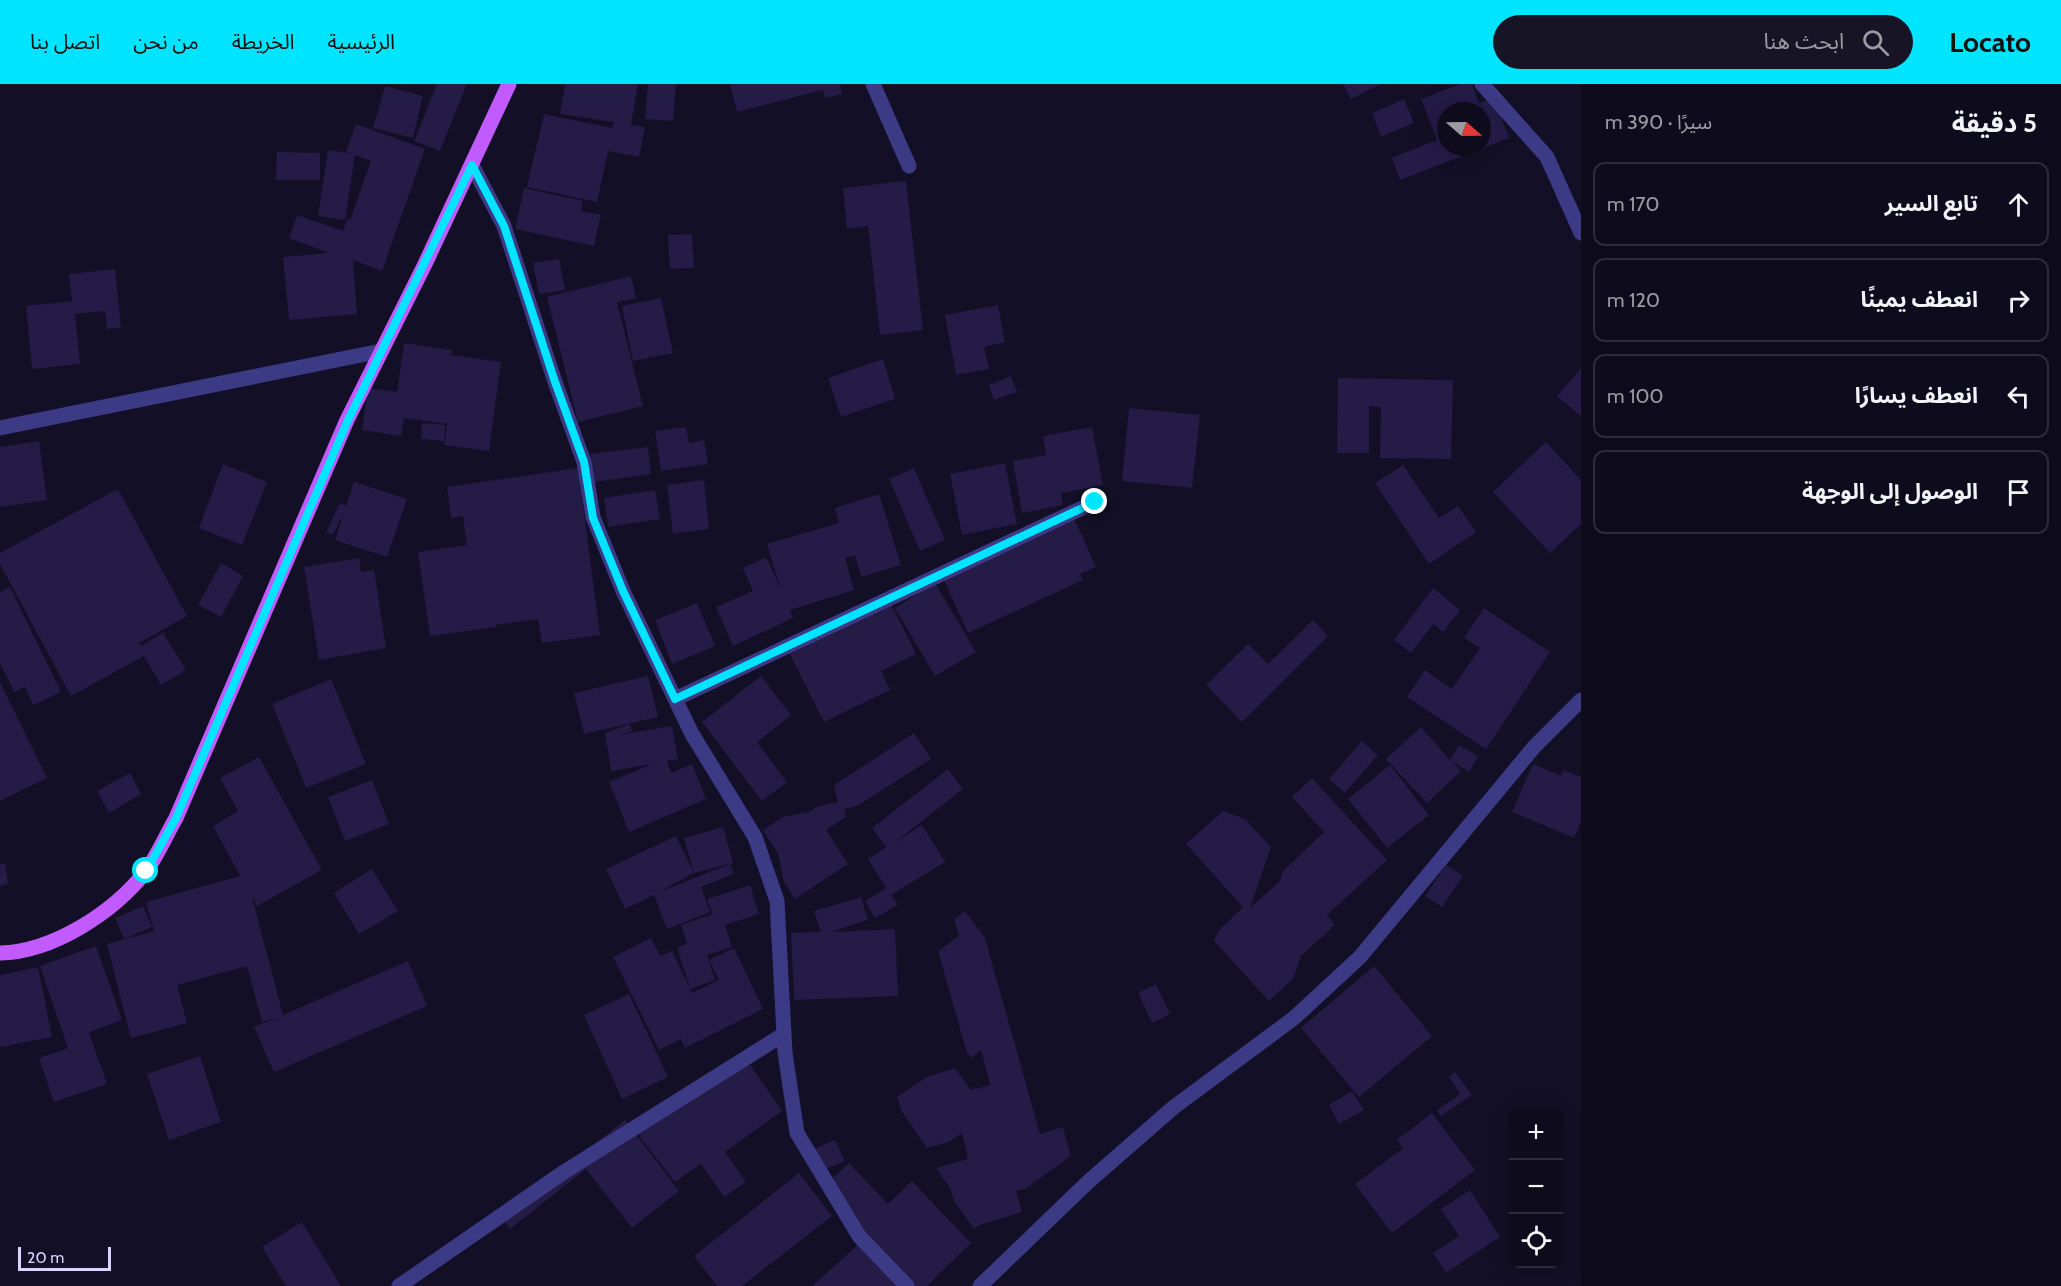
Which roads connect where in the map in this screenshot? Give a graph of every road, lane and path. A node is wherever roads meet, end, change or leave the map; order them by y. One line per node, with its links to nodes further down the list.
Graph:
1 (509, 84): 4 (main road)
2 (873, 84): 5 (street)
3 (1482, 84): 6 (street)
4 (472, 165): 7 (main road); 10 (street)
5 (909, 166)
6 (1581, 233)
7 (381, 351): 8 (street); 12 (main road)
8 (0, 428)
9 (1095, 502): 10 (street)
10 (675, 699): 13 (street)
11 (1581, 700): 16 (street)
12 (0, 952)
13 (783, 1034): 14 (street); 15 (street)
14 (399, 1286)
15 (907, 1286)
16 (980, 1286)

